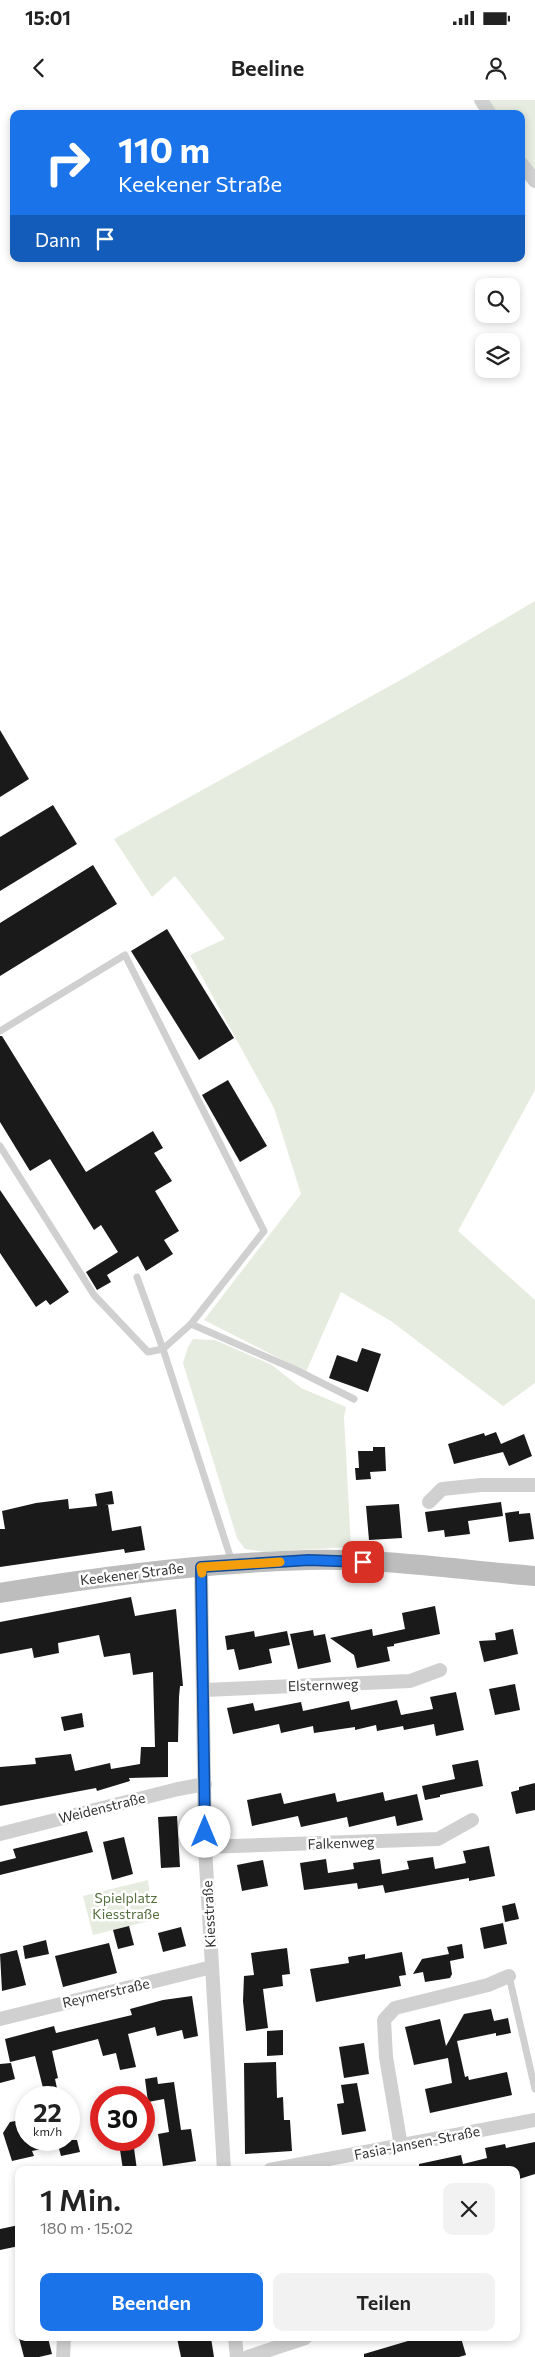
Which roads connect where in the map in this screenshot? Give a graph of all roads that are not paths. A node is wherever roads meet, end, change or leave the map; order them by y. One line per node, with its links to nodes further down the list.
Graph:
1 (525, 168): 2 (street)
2 (535, 181)
3 (0, 1031): 6 (lane)
4 (0, 1146): 7 (lane)
5 (137, 1277): 7 (lane)
6 (191, 1324): 7 (lane); 8 (lane)
7 (163, 1349): 11 (lane)
8 (354, 1400)
9 (535, 1486): 10 (street)
10 (429, 1502)
11 (233, 1565): 12 (main road, Keekener Straße); 13 (main road, Keekener Straße)
12 (201, 1567): 14 (main road, Keekener Straße); 16 (street, Kiesstraße)
13 (535, 1576)
14 (0, 1593)
15 (440, 1670): 16 (street, Elsternweg)
16 (205, 1690): 17 (street, Kiesstraße)
17 (205, 1784): 19 (street, Weidenstraße); 20 (street, Kiesstraße)
18 (472, 1820): 20 (street, Falkenweg)
19 (0, 1834)
20 (206, 1847): 21 (street, Kiesstraße)
21 (212, 1967): 23 (street, Reymerstraße); 27 (street, Kiesstraße)
22 (509, 1976): 24 (lane); 26 (street)
23 (0, 2019)
24 (535, 2089)
25 (535, 2120): 26 (street, Fasia-Jansen-Straße)
26 (401, 2146): 28 (street, Fasia-Jansen-Straße)
27 (224, 2166)
28 (292, 2166)
29 (64, 2341): 32 (street)
30 (235, 2341): 33 (street)
31 (296, 2341): 34 (street)
32 (63, 2357)
33 (237, 2357)
34 (248, 2357)

